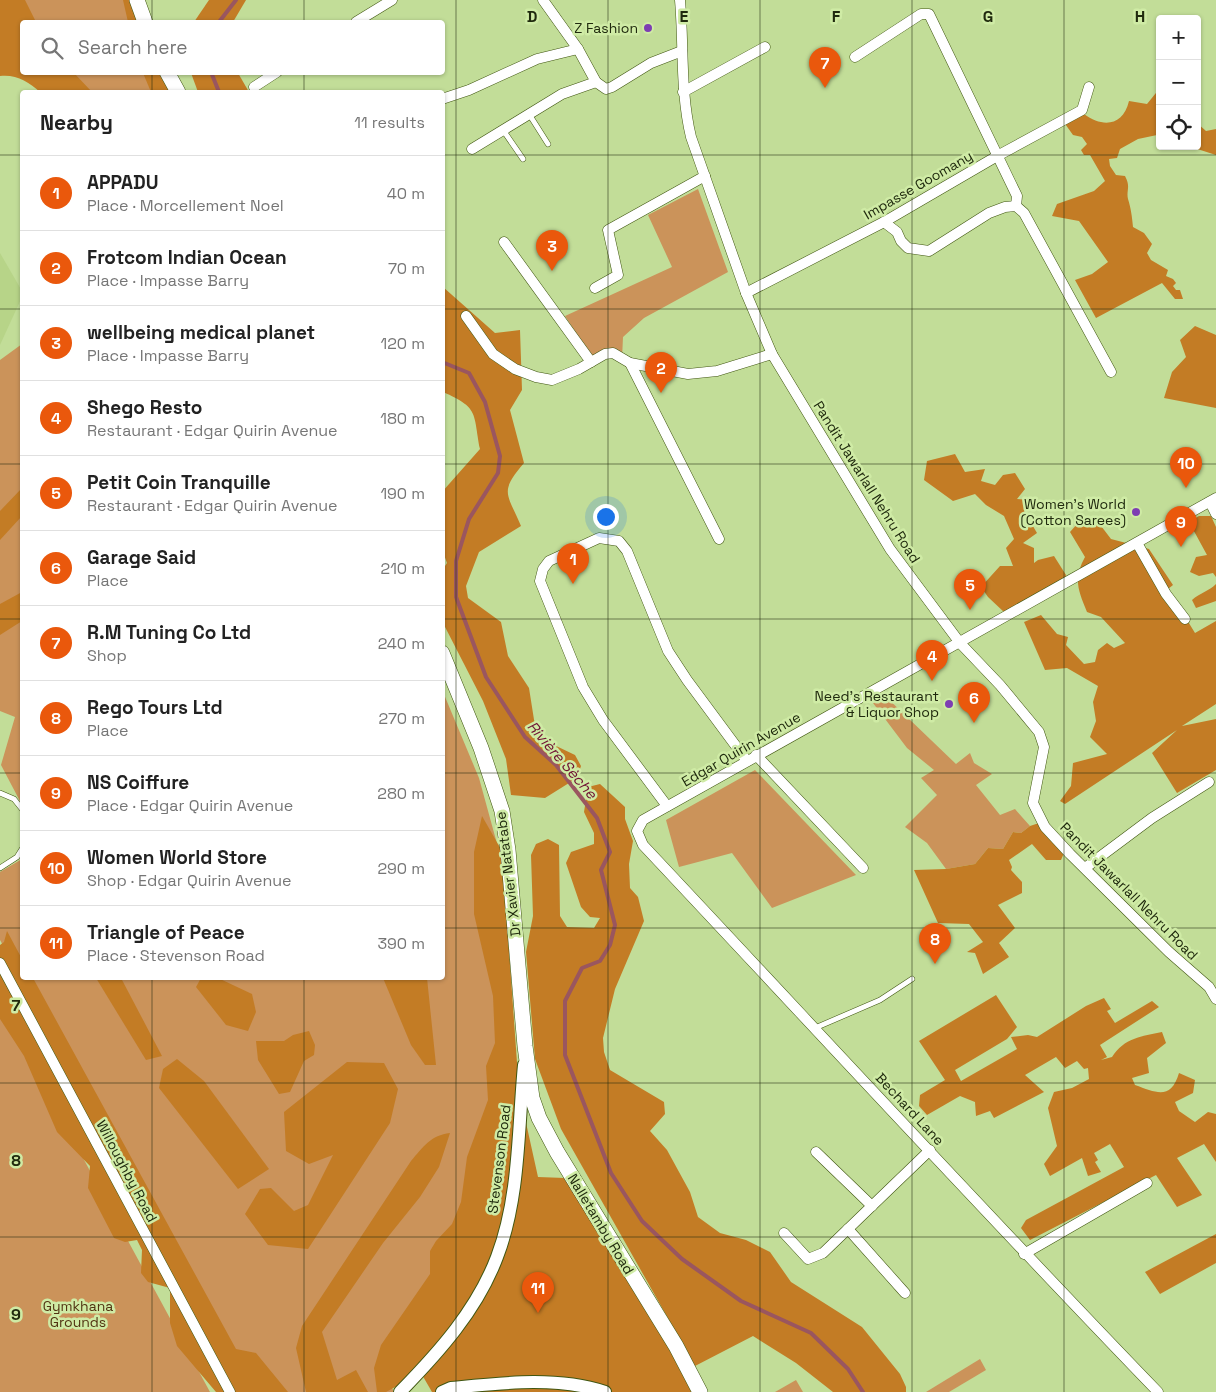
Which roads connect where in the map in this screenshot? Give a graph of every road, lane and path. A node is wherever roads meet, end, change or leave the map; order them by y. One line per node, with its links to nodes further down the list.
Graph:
1 (137, 0): 5 (main road)
2 (392, 0): 6 (street)
3 (544, 0): 8 (street)
4 (680, 0): 9 (street, Pandit Jawarlall Nehru Road)
5 (144, 20)
6 (359, 20)
7 (765, 47): 17 (street)
8 (578, 49): 13 (street); 18 (street)
9 (682, 51): 13 (street); 17 (street, Pandit Jawarlall Nehru Road)
10 (855, 58): 23 (street)
11 (169, 75): 16 (main road)
12 (272, 75): 14 (street)
13 (596, 82): 19 (street)
14 (254, 87)
15 (1089, 87): 23 (street, Impasse Goomany)
16 (177, 90)
17 (683, 92): 25 (street, Pandit Jawarlall Nehru Road)
18 (445, 99)
19 (529, 114): 20 (street); 21 (lane)
20 (502, 130): 22 (street); 24 (lane)
21 (548, 144)
22 (472, 149)
23 (999, 154): 26 (street); 27 (street, Impasse Goomany)
24 (523, 160)
25 (705, 176): 29 (street); 30 (street, Pandit Jawarlall Nehru Road)
26 (1016, 206): 27 (street); 35 (street)
27 (884, 222): 30 (street, Impasse Goomany)
28 (504, 242): 33 (street)
29 (595, 288)
30 (746, 293): 32 (street, Pandit Jawarlall Nehru Road)
31 (466, 316): 33 (street)
32 (772, 354): 34 (street); 41 (street, Pandit Jawarlall Nehru Road)
33 (590, 362): 34 (street)
34 (630, 363): 38 (street)
35 (1111, 372)
36 (1213, 500): 37 (street); 39 (street, Edgar Quirin Avenue)
37 (1216, 514)
38 (719, 539)
39 (1136, 543): 40 (street); 41 (street, Edgar Quirin Avenue)
40 (1185, 619)
41 (960, 643): 43 (street, Edgar Quirin Avenue); 53 (street, Pandit Jawarlall Nehru Road)
42 (445, 660): 59 (main road, Dr Xavier Natatabe)
43 (756, 755): 44 (street, Edgar Quirin Avenue); 52 (street)
44 (747, 761): 48 (street, Edgar Quirin Avenue); 48 (street)
45 (1209, 782): 53 (street)
46 (0, 793): 47 (lane)
47 (20, 806)
48 (668, 806): 49 (street, Edgar Quirin Avenue)
49 (642, 845): 58 (street, Bechard Lane)
50 (20, 852): 51 (lane)
51 (0, 868)
52 (863, 868)
53 (1085, 868): 56 (street, Pandit Jawarlall Nehru Road)
54 (0, 963): 68 (street, Willoughby Road)
55 (912, 979): 58 (lane)
56 (1213, 983): 57 (street, Pandit Jawarlall Nehru Road)
57 (1216, 999)
58 (815, 1028): 60 (street, Bechard Lane)
59 (525, 1046): 69 (street, Stevenson Road); 72 (main road, Nalletamby Road)
60 (930, 1150): 63 (street); 66 (street, Bechard Lane)
61 (816, 1152): 63 (street)
62 (1147, 1183): 66 (street)
63 (872, 1206): 64 (street)
64 (848, 1229): 65 (street); 67 (street)
65 (784, 1234)
66 (1024, 1254): 73 (street, Bechard Lane)
67 (905, 1293)
68 (230, 1392)
69 (400, 1392)
70 (442, 1392): 71 (street)
71 (606, 1392)
72 (700, 1392)
73 (1158, 1392)

